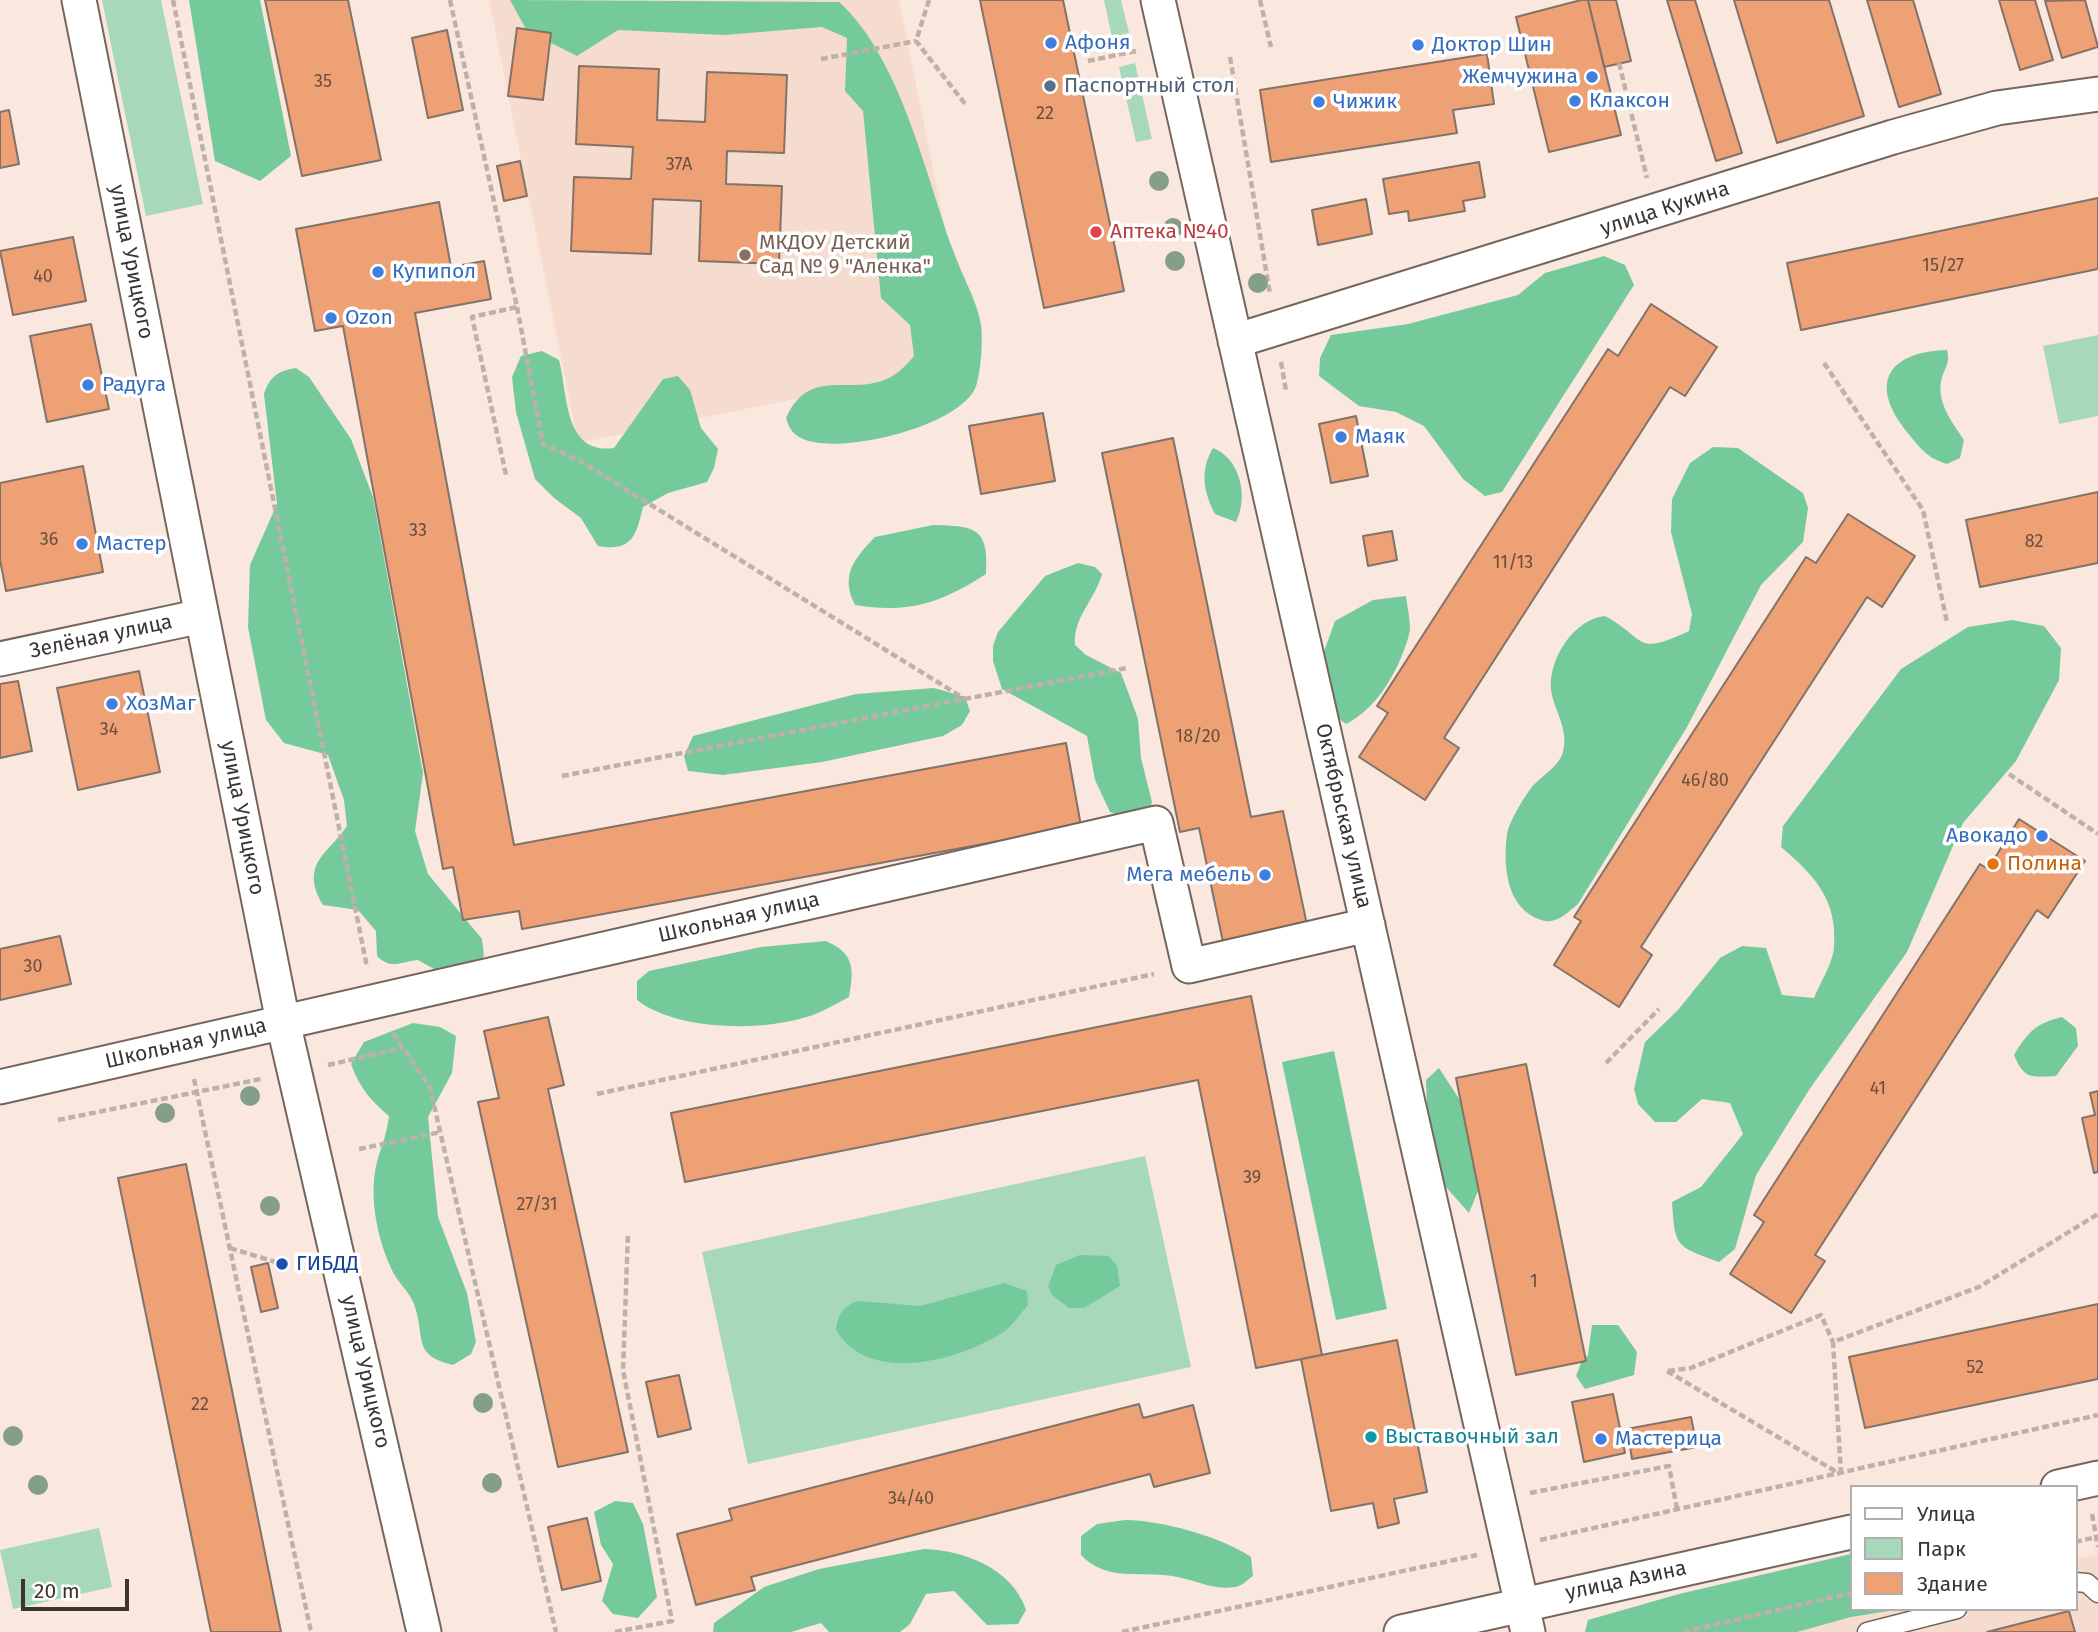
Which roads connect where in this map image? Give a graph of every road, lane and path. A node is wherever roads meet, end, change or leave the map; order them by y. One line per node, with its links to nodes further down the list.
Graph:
1 (79, 0): 23 (street, улица Урицкого)
2 (173, 0): 33 (path)
3 (450, 0): 17 (path)
4 (929, 0): 7 (path)
5 (1158, 0): 8 (street, Октябрьская улица)
6 (1260, 0): 9 (path)
7 (915, 41): 11 (path); 15 (path)
8 (1168, 44): 12 (path); 19 (street, Октябрьская улица)
9 (1271, 47)
10 (1230, 57): 18 (path)
11 (821, 59)
12 (1088, 61)
13 (1619, 63): 16 (path)
14 (2098, 94): 18 (street, улица Кукина)
15 (966, 105)
16 (1639, 143)
17 (517, 307): 22 (path); 27 (path)
18 (1276, 329): 19 (street, улица Кукина); 21 (path)
19 (1236, 341): 31 (street, Октябрьская улица)
20 (1824, 363): 24 (path)
21 (1286, 396)
22 (506, 475)
23 (202, 616): 25 (street, Зелёная улица); 35 (street, улица Урицкого)
24 (1947, 622)
25 (0, 659)
26 (1127, 668): 27 (path)
27 (965, 699): 29 (path)
28 (2010, 774): 30 (path)
29 (562, 776)
30 (2098, 834)
31 (1368, 925): 32 (street); 55 (street, Октябрьская улица)
32 (1189, 966): 33 (street, Школьная улица); 42 (path)
33 (374, 1001): 35 (street, Школьная улица); 37 (path)
34 (1659, 1009): 38 (path)
35 (283, 1022): 36 (street, Школьная улица); 39 (street, улица Урицкого)
36 (186, 1044): 40 (street, Школьная улица); 41 (path)
37 (402, 1048): 39 (path); 44 (path)
38 (1606, 1063)
39 (295, 1072): 41 (path); 68 (street, улица Урицкого)
40 (0, 1087)
41 (196, 1092): 43 (path); 48 (path)
42 (597, 1094)
43 (58, 1120)
44 (441, 1132): 45 (path); 69 (path)
45 (359, 1149)
46 (2098, 1214): 50 (path)
47 (628, 1233): 70 (path)
48 (229, 1247): 49 (path); 67 (path)
49 (282, 1264)
50 (1833, 1342): 52 (path); 52 (path)
51 (2098, 1415): 52 (path)
52 (1840, 1474)
53 (2098, 1478): 54 (street)
54 (2067, 1485)
55 (1498, 1499): 56 (path); 66 (street, Октябрьская улица)
56 (1677, 1509)
57 (2091, 1514): 59 (path)
58 (1850, 1532): 66 (street, улица Азина)
59 (2097, 1537): 60 (path); 61 (path)
60 (2077, 1542)
61 (2098, 1547)
62 (2077, 1582): 64 (lane)
63 (1850, 1593): 72 (path)
64 (2098, 1593)
65 (1949, 1611): 73 (lane)
66 (1525, 1618): 71 (street, улица Азина)
67 (311, 1632)
68 (424, 1632)
69 (556, 1632)
70 (615, 1632)
71 (1401, 1632)
72 (1684, 1632)
73 (1867, 1632)

